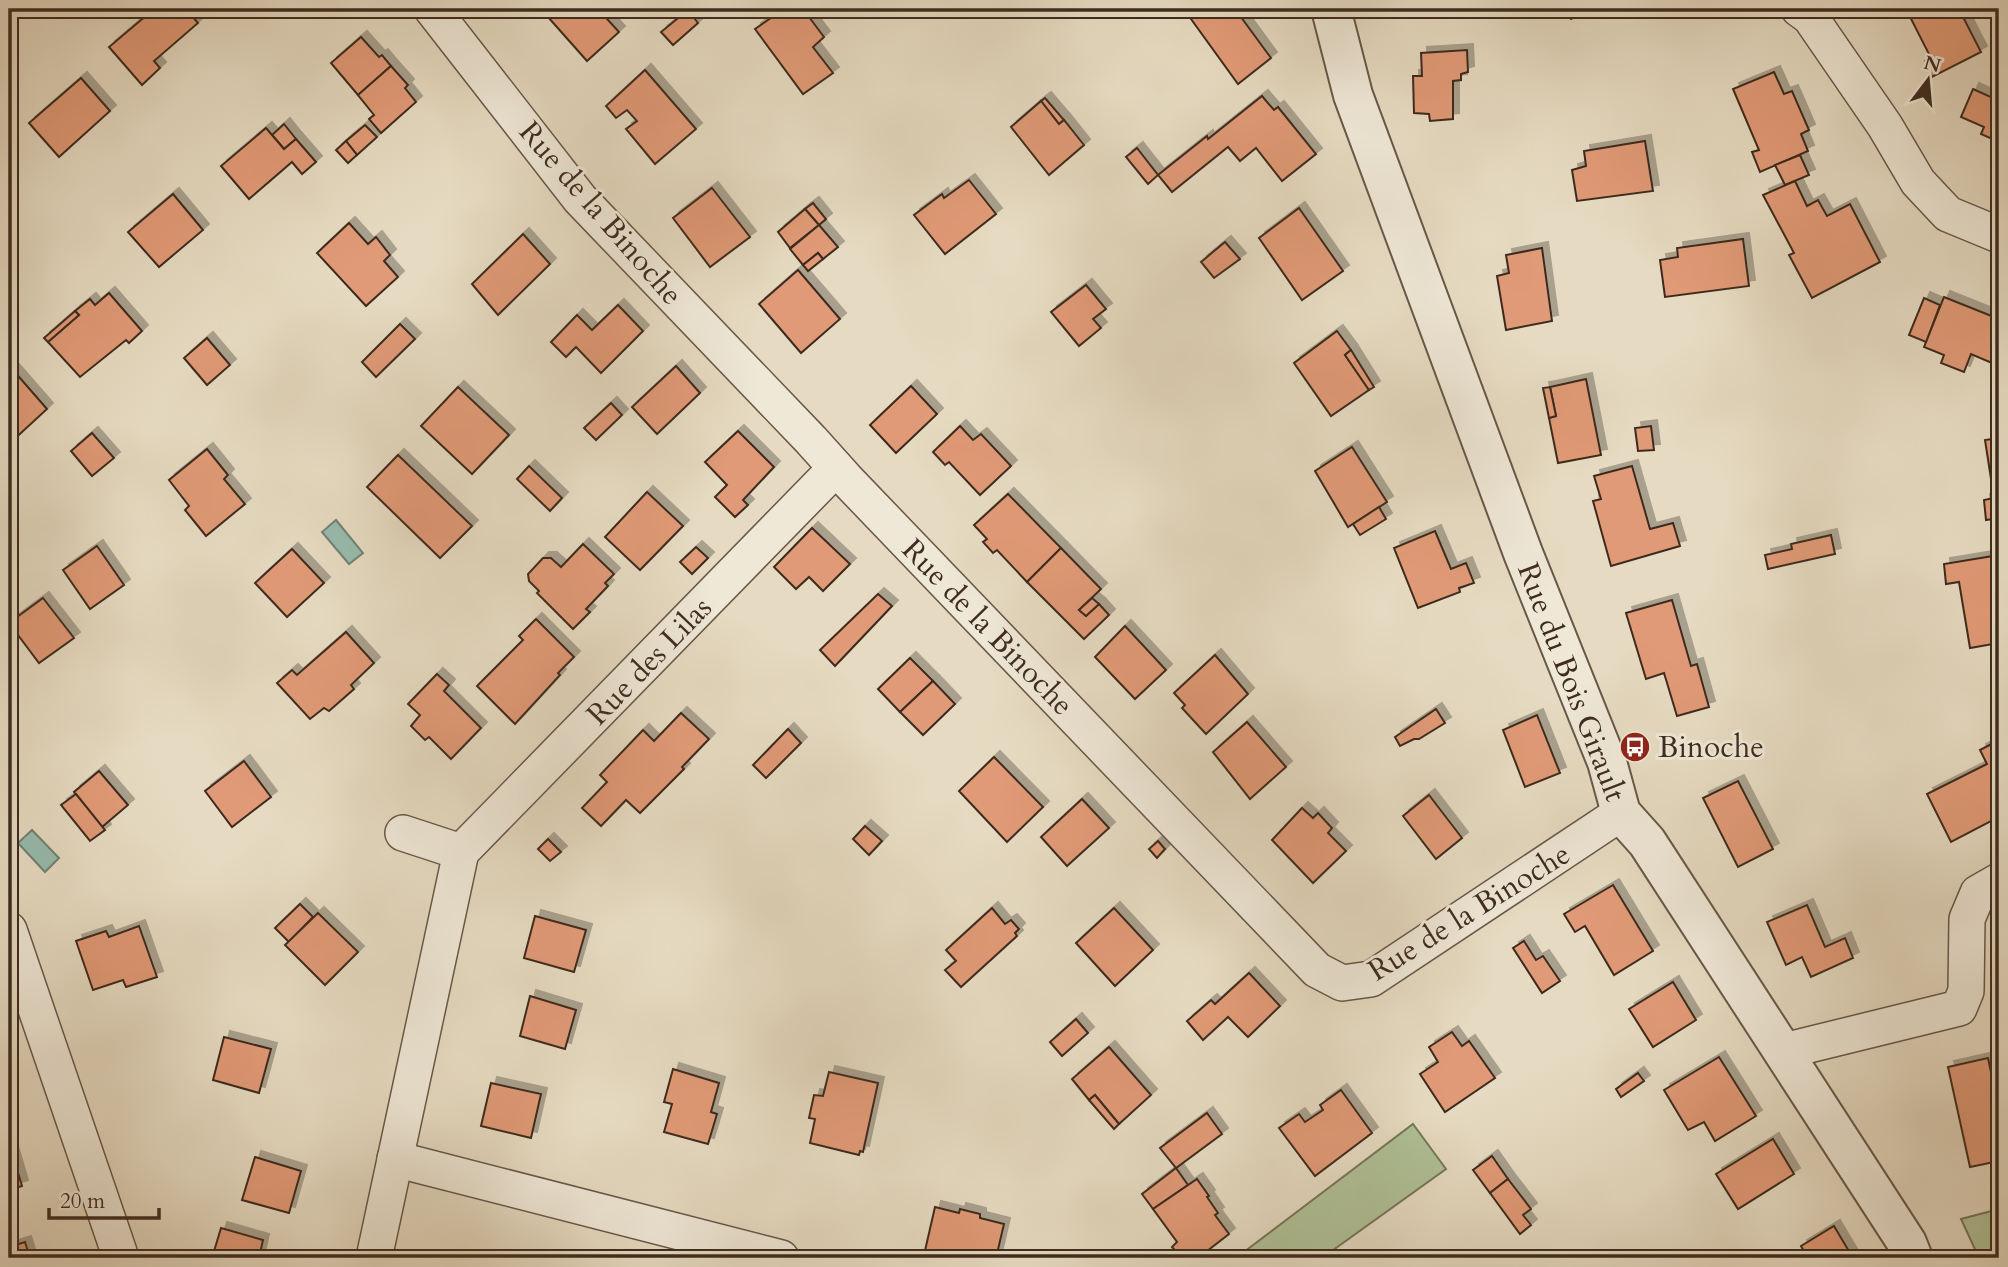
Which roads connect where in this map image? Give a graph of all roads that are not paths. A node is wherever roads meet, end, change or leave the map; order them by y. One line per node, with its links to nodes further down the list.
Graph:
1 (432, 9): 5 (street, Rue de la Binoche)
2 (1331, 9): 6 (street, Rue du Bois Girault)
3 (1799, 9): 4 (street)
4 (1999, 234)
5 (836, 468): 6 (street, Rue de la Binoche); 8 (street, Rue des Lilas)
6 (1621, 813): 11 (street, Rue du Bois Girault)
7 (403, 833): 8 (street)
8 (461, 852): 12 (street)
9 (1999, 881): 11 (street)
10 (9, 930): 13 (street)
11 (1784, 1051): 16 (street, Rue du Bois Girault)
12 (395, 1159): 14 (street); 15 (street)
13 (121, 1258)
14 (374, 1258)
15 (781, 1258)
16 (1913, 1258)

